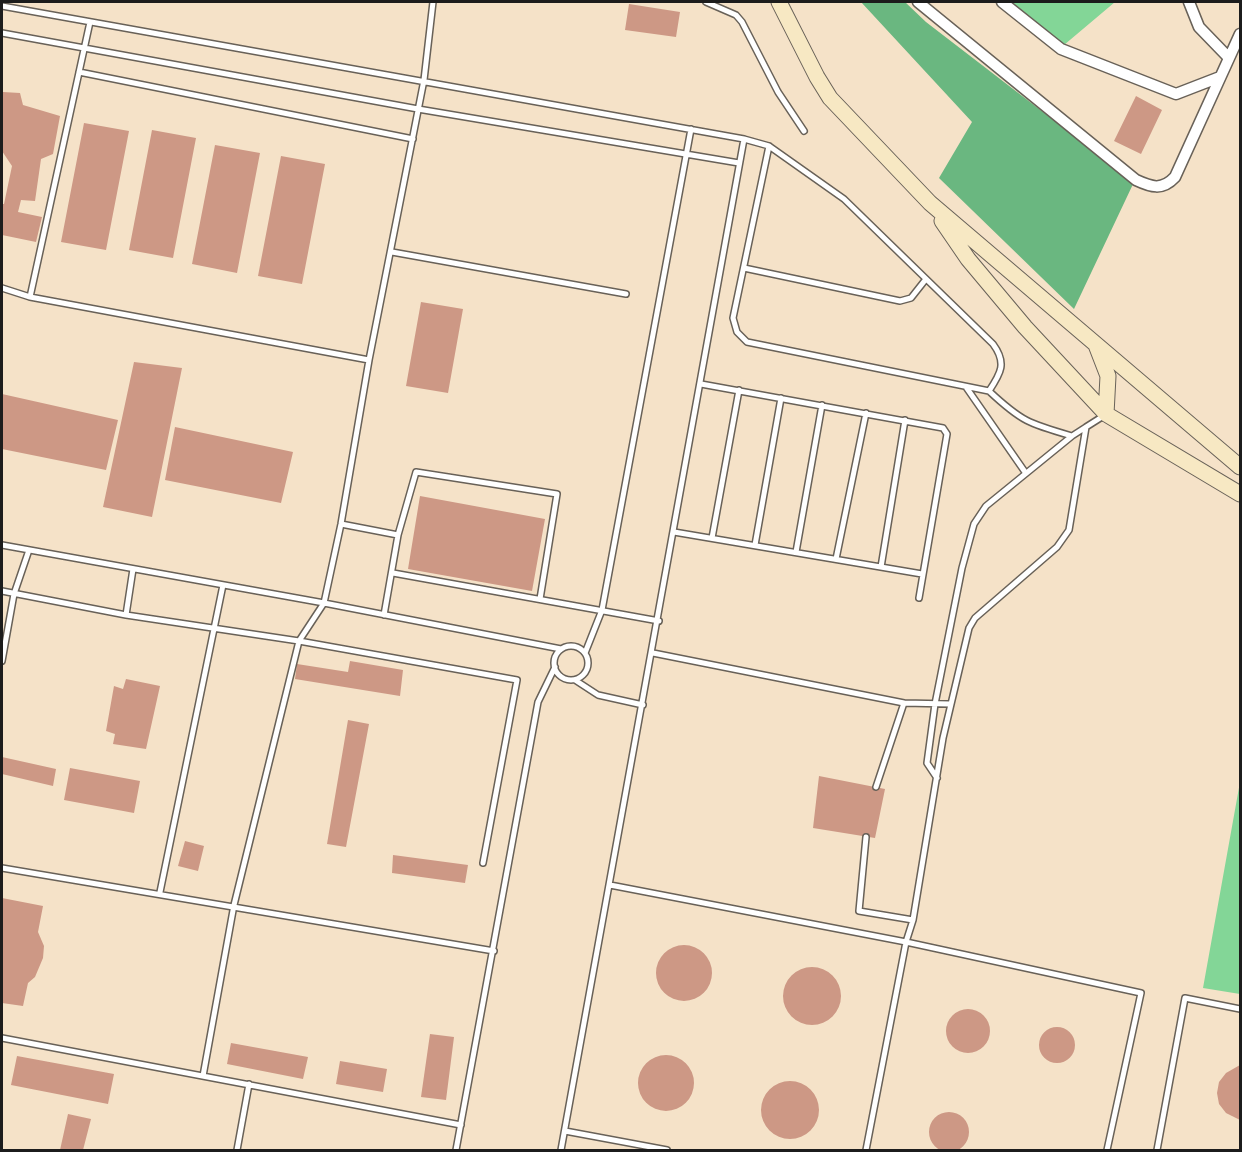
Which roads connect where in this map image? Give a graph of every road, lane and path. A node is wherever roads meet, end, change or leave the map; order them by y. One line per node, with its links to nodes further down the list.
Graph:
1 (433, 2): 15 (lane)
2 (706, 2): 18 (lane)
3 (779, 2): 24 (main road)
4 (918, 2): 14 (street)
5 (1002, 2): 14 (street)
6 (1190, 2): 12 (street)
7 (2, 6): 8 (lane)
8 (90, 22): 11 (lane); 15 (lane)
9 (2, 33): 11 (lane)
10 (1240, 34): 12 (street)
11 (84, 48): 13 (lane); 16 (lane)
12 (1229, 58): 14 (street)
13 (79, 72): 19 (lane); 30 (lane)
14 (1220, 76)
15 (424, 80): 16 (lane); 17 (lane)
16 (418, 109): 19 (lane); 22 (lane)
17 (691, 129): 20 (lane); 22 (lane)
18 (804, 131)
19 (412, 139): 25 (lane)
20 (744, 139): 21 (lane); 23 (lane)
21 (769, 146): 26 (lane); 27 (lane)
22 (687, 153): 23 (lane); 68 (lane)
23 (739, 163): 34 (lane)
24 (930, 203): 31 (main road); 37 (main road)
25 (392, 252): 29 (lane); 32 (lane)
26 (744, 268): 27 (lane); 35 (lane)
27 (926, 279): 38 (lane)
28 (2, 288): 30 (lane)
29 (626, 294)
30 (30, 297): 32 (lane)
31 (1091, 338): 33 (main road); 46 (main road)
32 (369, 360): 49 (lane)
33 (1108, 376): 37 (main road); 42 (main road)
34 (700, 384): 36 (lane); 50 (lane)
35 (966, 387): 38 (lane); 47 (lane)
36 (739, 390): 39 (lane); 52 (lane)
37 (1082, 391): 42 (main road)
38 (989, 392): 45 (lane)
39 (781, 398): 40 (lane); 54 (lane)
40 (822, 405): 41 (lane); 56 (lane)
41 (866, 413): 43 (lane); 57 (lane)
42 (1106, 414): 44 (lane); 48 (main road)
43 (905, 420): 58 (lane); 61 (lane)
44 (1086, 427): 45 (lane); 82 (lane)
45 (1072, 436): 47 (lane)
46 (1240, 467)
47 (1024, 472): 81 (lane)
48 (1240, 494)
49 (341, 524): 51 (lane); 67 (lane)
50 (674, 532): 52 (lane); 71 (lane)
51 (398, 536): 60 (lane); 66 (lane)
52 (712, 538): 54 (lane)
53 (2, 545): 55 (lane)
54 (755, 546): 56 (lane)
55 (29, 550): 59 (lane); 64 (lane)
56 (796, 552): 57 (lane)
57 (836, 559): 58 (lane)
58 (880, 567): 61 (lane)
59 (133, 569): 62 (lane); 69 (lane)
60 (393, 573): 66 (lane); 70 (lane)
61 (922, 574): 65 (lane)
62 (223, 585): 67 (lane); 72 (lane)
63 (2, 591): 64 (lane)
64 (15, 594): 69 (lane); 77 (lane)
65 (919, 598)
66 (540, 599): 68 (lane)
67 (324, 603): 70 (lane); 73 (lane)
68 (602, 610): 71 (lane); 75 (lane)
69 (126, 615): 72 (lane)
70 (384, 615): 74 (lane)
71 (659, 621): 76 (lane)
72 (216, 629): 73 (lane); 90 (lane)
73 (299, 641): 87 (lane); 91 (lane)
74 (561, 650): 75 (lane); 78 (lane)
75 (585, 653): 79 (lane)
76 (653, 653): 80 (lane); 83 (lane)
77 (2, 661)
78 (555, 667): 79 (lane); 94 (lane)
79 (575, 680): 83 (lane)
80 (904, 703): 81 (lane); 85 (lane)
81 (935, 704): 82 (lane); 84 (lane)
82 (950, 704): 84 (lane)
83 (643, 705): 89 (lane)
84 (937, 778): 92 (lane)
85 (876, 787)
86 (866, 837): 92 (lane)
87 (483, 863)
88 (2, 868): 90 (lane)
89 (610, 885): 93 (lane); 100 (lane)
90 (160, 892): 91 (lane)
91 (234, 905): 94 (lane); 97 (lane)
92 (913, 920): 93 (lane)
93 (906, 942): 105 (lane); 106 (lane)
94 (494, 951): 99 (lane)
95 (1240, 1009): 107 (lane)
96 (2, 1038): 97 (lane)
97 (203, 1076): 98 (lane)
98 (249, 1084): 99 (lane); 101 (lane)
99 (461, 1125): 102 (lane)
100 (565, 1131): 103 (lane); 104 (lane)
101 (237, 1150)
102 (456, 1150)
103 (561, 1150)
104 (667, 1150)
105 (866, 1150)
106 (1107, 1150)
107 (1157, 1150)

